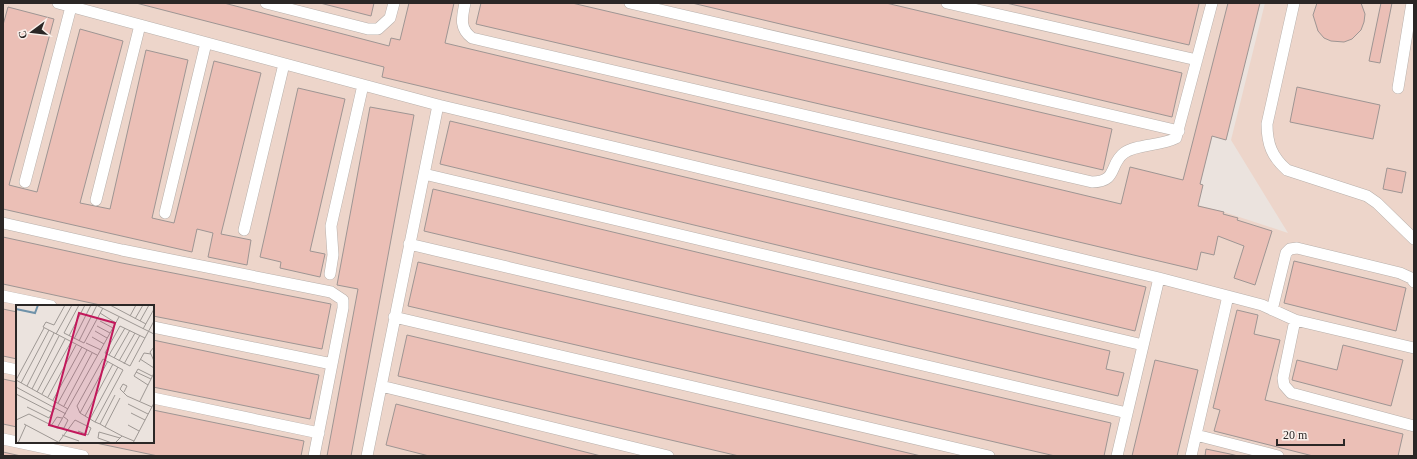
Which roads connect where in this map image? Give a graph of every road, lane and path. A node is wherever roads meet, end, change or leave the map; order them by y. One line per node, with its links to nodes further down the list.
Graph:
1 (58, 3): 10 (lane)
2 (266, 3): 3 (lane)
3 (394, 3)
4 (465, 3): 18 (lane)
5 (630, 3): 18 (lane)
6 (947, 3): 13 (lane)
7 (1212, 3): 13 (lane)
8 (1294, 3): 25 (lane)
9 (1412, 3): 16 (lane)
10 (72, 7): 11 (lane); 20 (lane)
11 (140, 25): 12 (lane); 21 (lane)
12 (206, 43): 14 (lane); 22 (lane)
13 (1198, 60): 18 (lane)
14 (284, 64): 15 (lane); 24 (lane)
15 (363, 85): 17 (lane); 27 (lane)
16 (1398, 88)
17 (438, 105): 19 (lane); 28 (lane)
18 (1179, 131)
19 (424, 174): 26 (lane); 37 (lane)
20 (25, 182)
21 (96, 200)
22 (165, 213)
23 (3, 223): 39 (lane)
24 (244, 230)
25 (1414, 239)
26 (409, 244): 34 (lane); 44 (lane)
27 (330, 274)
28 (1159, 278): 31 (lane); 37 (lane)
29 (1414, 282): 33 (lane)
30 (3, 296): 32 (lane)
31 (1228, 296): 33 (lane); 47 (lane)
32 (46, 305)
33 (1272, 310): 35 (lane)
34 (394, 318): 42 (lane); 56 (lane)
35 (1295, 320): 38 (lane); 45 (lane)
36 (154, 327): 39 (lane)
37 (1143, 345): 44 (lane)
38 (1414, 348)
39 (332, 364): 46 (lane)
40 (3, 367): 41 (lane)
41 (16, 370)
42 (381, 386): 54 (lane); 55 (lane)
43 (154, 398): 46 (lane)
44 (1127, 413): 57 (lane)
45 (1414, 426)
46 (319, 433): 53 (lane)
47 (1196, 435): 51 (lane); 58 (lane)
48 (3, 439): 49 (lane)
49 (16, 442)
50 (22, 443): 52 (lane)
51 (1261, 454): 59 (lane)
52 (83, 456)
53 (314, 456)
54 (367, 456)
55 (668, 456)
56 (989, 456)
57 (1117, 456)
58 (1191, 456)
59 (1278, 456)

